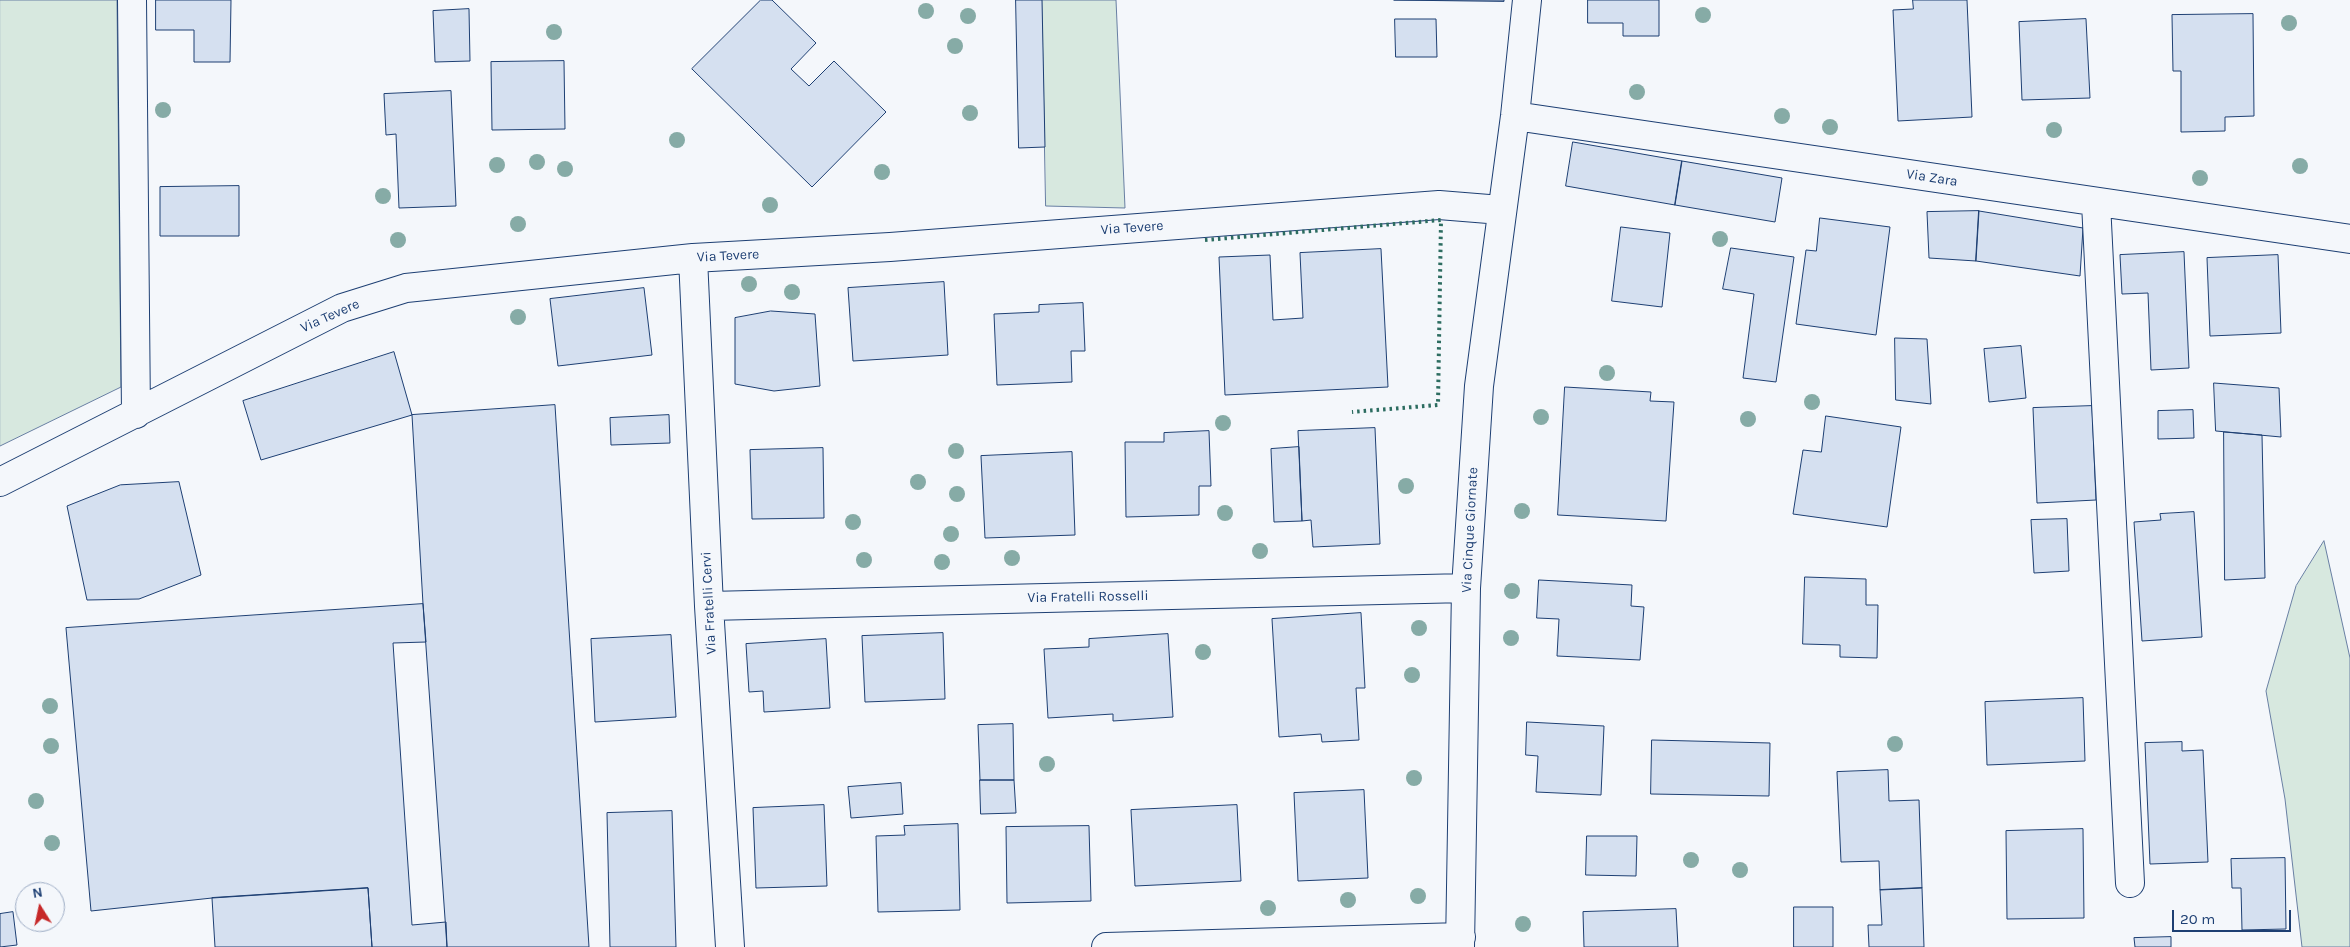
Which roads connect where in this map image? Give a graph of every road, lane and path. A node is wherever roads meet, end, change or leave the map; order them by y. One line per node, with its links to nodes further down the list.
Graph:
1 (132, 0): 8 (street)
2 (1527, 0): 3 (street, Via Cinque Giornate)
3 (1515, 116): 4 (street, Via Zara); 5 (street, Via Cinque Giornate)
4 (2096, 203): 6 (street, Via Zara); 12 (street)
5 (1501, 210): 7 (street, Via Tevere); 10 (street, Via Cinque Giornate)
6 (2350, 239)
7 (693, 258): 8 (street, Via Tevere); 11 (street, Via Fratelli Cervi)
8 (136, 414): 9 (street, Via Tevere)
9 (0, 482)
10 (1466, 588): 11 (street, Via Fratelli Rosselli); 13 (street, Via Cinque Giornate)
11 (709, 606): 14 (street, Via Fratelli Cervi)
12 (2130, 883)
13 (1461, 942): 15 (street)
14 (730, 947)
15 (1106, 947)

